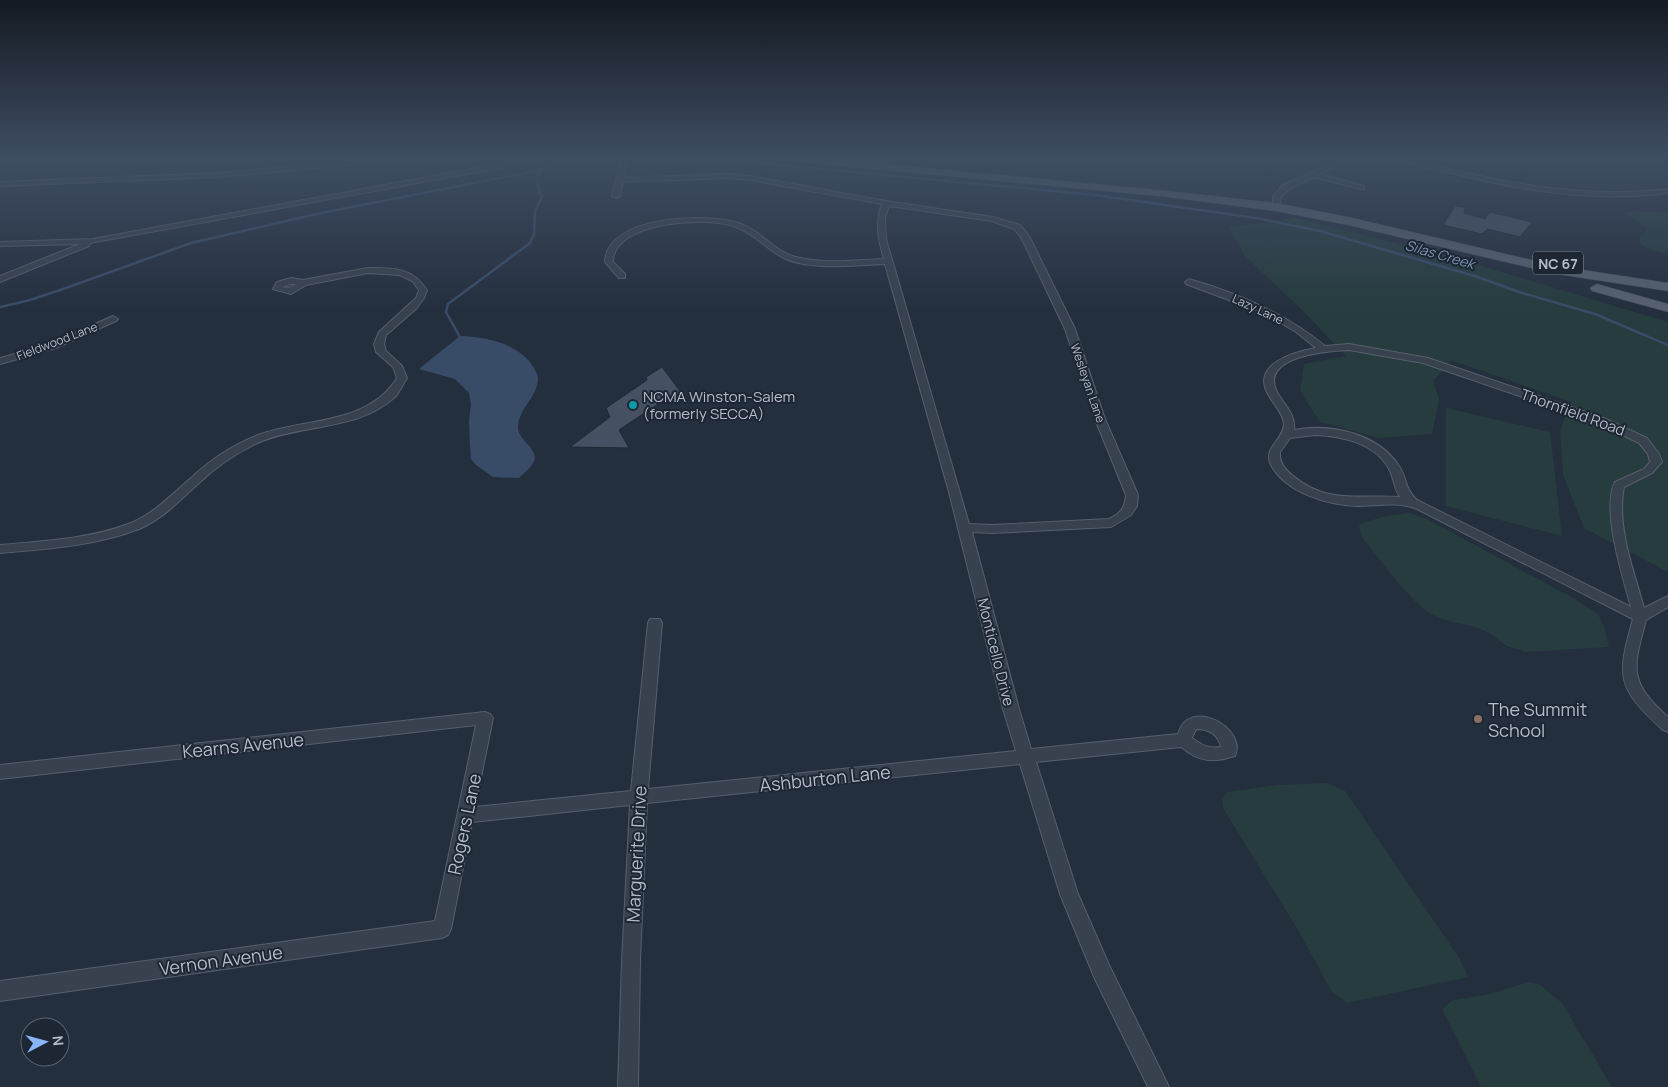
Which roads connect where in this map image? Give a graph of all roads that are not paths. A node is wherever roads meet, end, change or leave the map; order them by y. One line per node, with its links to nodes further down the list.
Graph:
1 (274, 208): 6 (street)
2 (884, 208): 9 (street, Monticello Drive)
3 (918, 208): 22 (street, Wesleyan Lane)
4 (1293, 208): 8 (main road, NC 67)
5 (1298, 208): 11 (main road, NC 67)
6 (93, 241): 7 (street); 12 (street)
7 (0, 244)
8 (1463, 250): 15 (main road); 16 (main road, NC 67)
9 (888, 261): 10 (street); 22 (street, Monticello Drive)
10 (622, 276)
11 (1668, 278)
12 (0, 279)
13 (1189, 282): 18 (street, Lazy Lane)
14 (302, 283): 23 (street)
15 (1668, 287)
16 (1668, 308)
17 (113, 319): 19 (street, Fieldwood Lane)
18 (1322, 348): 20 (street, Thornfield Road); 25 (street, Thornfield Road)
19 (0, 362)
20 (1286, 435): 21 (street); 21 (street)
21 (1413, 503): 25 (street)
22 (965, 528): 30 (street, Monticello Drive)
23 (0, 549)
24 (1668, 601): 25 (street)
25 (1640, 618): 28 (street)
26 (655, 622): 32 (street, Marguerite Drive)
27 (485, 718): 31 (street, Kearns Avenue); 33 (street, Rogers Lane)
28 (1668, 726)
29 (1184, 740): 30 (street, Ashburton Lane)
30 (1026, 757): 32 (street, Ashburton Lane); 37 (street, Monticello Drive)
31 (0, 772)
32 (639, 796): 33 (street, Ashburton Lane); 36 (street, Marguerite Drive)
33 (466, 815): 34 (street, Rogers Lane)
34 (442, 929): 35 (street, Vernon Avenue)
35 (0, 991)
36 (628, 1087)
37 (1160, 1087)

